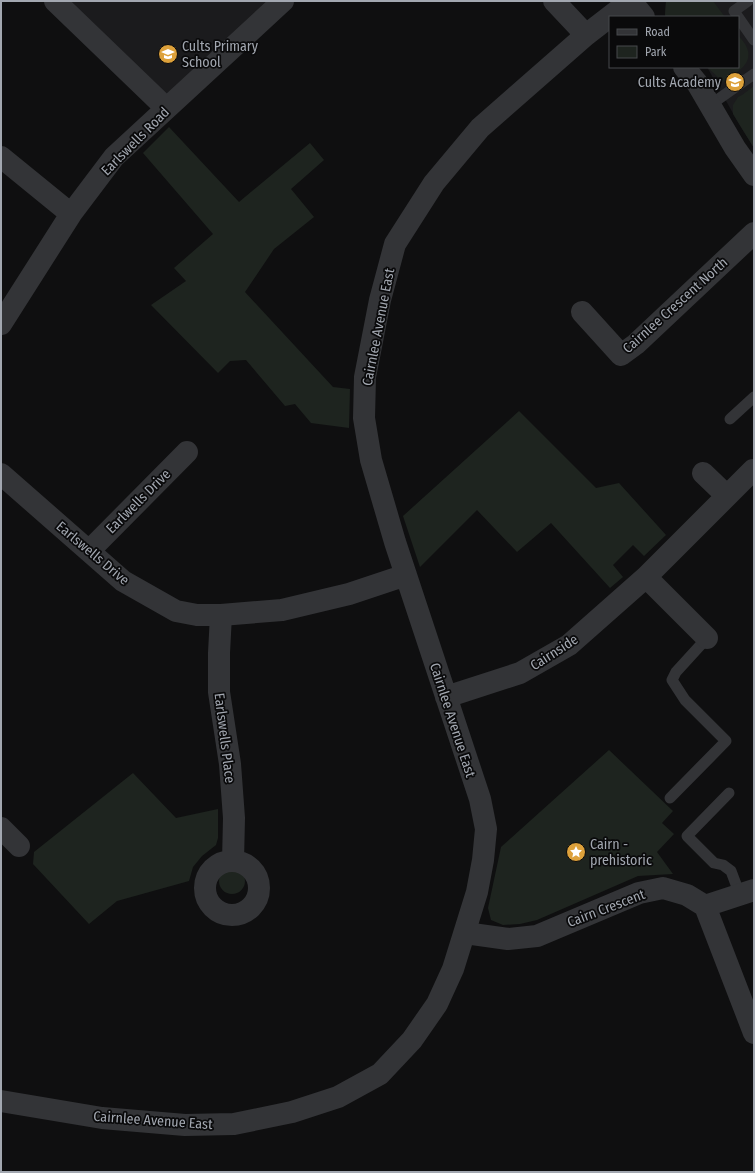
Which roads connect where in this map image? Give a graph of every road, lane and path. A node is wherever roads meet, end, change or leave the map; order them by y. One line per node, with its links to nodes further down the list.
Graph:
1 (55, 1): 16 (street)
2 (283, 1): 16 (street, Earlswells Road)
3 (554, 1): 11 (street)
4 (631, 1): 6 (street, Cairnlee Avenue East); 7 (street)
5 (748, 1): 8 (lane)
6 (611, 16)
7 (643, 16)
8 (737, 16)
9 (609, 18): 11 (street, Cairnlee Avenue East)
10 (739, 18): 12 (lane)
11 (586, 35): 31 (street, Cairnlee Avenue East)
12 (754, 40)
13 (685, 68): 15 (street)
14 (754, 74): 15 (lane)
15 (710, 105): 18 (street)
16 (166, 108): 19 (street, Earlswells Road)
17 (1, 157): 19 (street)
18 (754, 175)
19 (71, 214): 22 (street, Earlswells Road)
20 (754, 233): 21 (street, Cairnlee Crescent North)
21 (582, 312)
22 (1, 324)
23 (754, 397): 24 (lane)
24 (730, 418)
25 (187, 452): 30 (street, Earlwells Drive)
26 (754, 470): 29 (street, Cairnside)
27 (703, 473): 29 (street)
28 (1, 474): 30 (street, Earlswells Drive)
29 (727, 496): 32 (street, Cairnside)
30 (89, 551): 33 (street, Earlswells Drive)
31 (406, 575): 33 (street, Earlswells Drive); 35 (street, Cairnlee Avenue East)
32 (646, 577): 34 (street); 35 (street, Cairnside)
33 (221, 615): 40 (street, Earlswells Place)
34 (707, 638): 37 (lane)
35 (446, 697): 43 (street, Cairnlee Avenue East)
36 (729, 793): 41 (lane)
37 (670, 798)
38 (1, 828): 39 (street)
39 (19, 846)
40 (233, 861)
41 (747, 892): 42 (street)
42 (705, 906): 43 (street, Cairn Crescent); 44 (street)
43 (465, 933): 45 (street, Cairnlee Avenue East)
44 (754, 1033)
45 (1, 1101)

